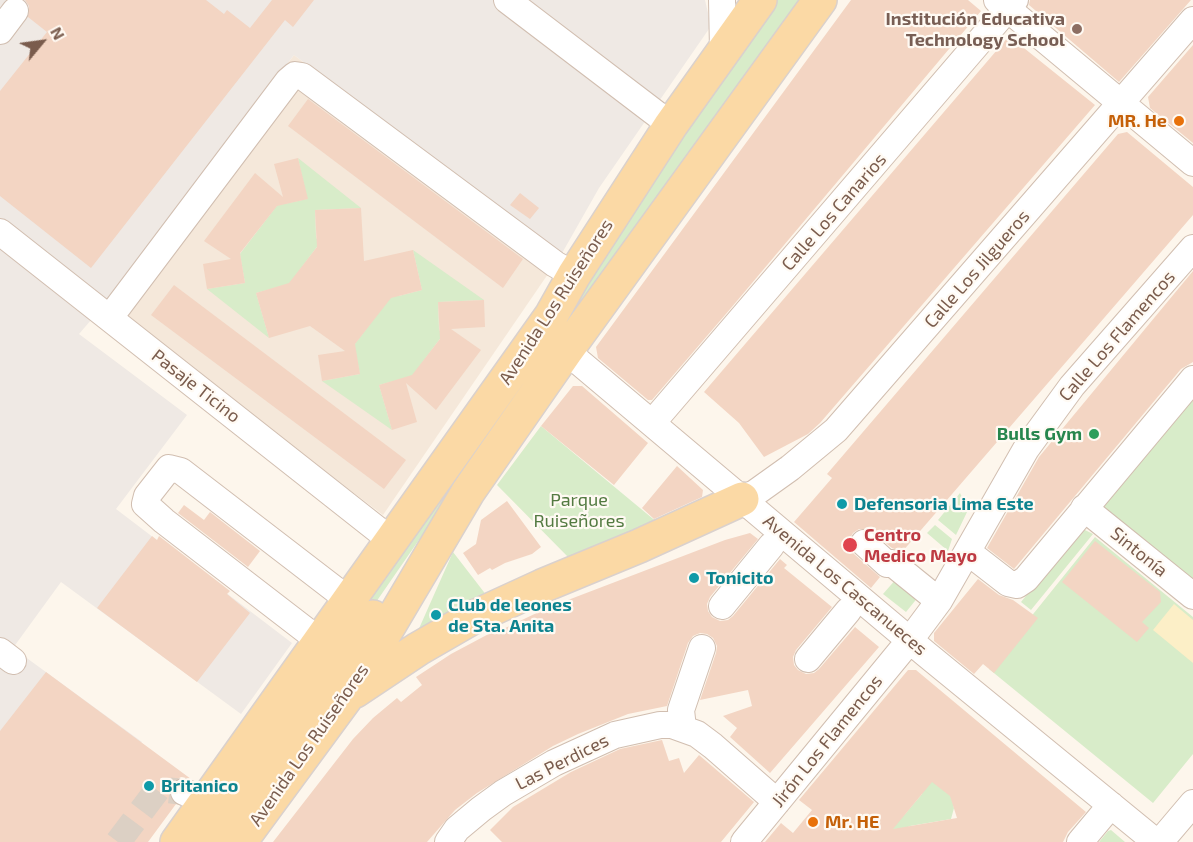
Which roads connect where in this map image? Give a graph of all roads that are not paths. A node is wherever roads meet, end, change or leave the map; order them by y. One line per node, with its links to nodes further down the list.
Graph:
1 (507, 0): 9 (street)
2 (722, 0): 7 (street)
3 (759, 0): 7 (main road, Avenida Los Ruiseñores)
4 (820, 0): 16 (main road, Avenida Los Ruiseñores)
5 (1007, 3): 8 (street); 18 (street, Calle Los Canarios)
6 (1193, 20): 8 (street, Calle Los Jilgueros)
7 (723, 49): 9 (main road, Avenida Los Ruiseñores)
8 (1122, 104): 10 (street); 20 (street, Calle Los Jilgueros)
9 (671, 125): 13 (main road, Avenida Los Ruiseñores)
10 (1193, 163)
11 (0, 232): 15 (street, Pasaje Ticino)
12 (1193, 248): 25 (street, Calle Los Flamencos)
13 (574, 275): 14 (main road, Avenida Los Ruiseñores); 15 (street)
14 (551, 316): 16 (street, Avenida Los Cascanueces); 22 (main road, Avenida Los Ruiseñores)
15 (112, 319): 22 (street, Pasaje Ticino)
16 (566, 351): 18 (street, Avenida Los Cascanueces); 19 (main road, Avenida Los Ruiseñores)
17 (1193, 379): 21 (street)
18 (652, 423): 20 (street, Avenida Los Cascanueces)
19 (468, 492): 35 (main road, Avenida Los Ruiseñores); 37 (main road, Avenida Los Ruiseñores)
20 (742, 499): 31 (street, Avenida Los Cascanueces); 35 (main road)
21 (1084, 508): 25 (street); 26 (street, Sintonía)
22 (392, 541): 27 (main road, Avenida Los Ruiseñores)
23 (864, 543): 28 (street)
24 (771, 546): 29 (street)
25 (968, 552): 28 (street, Calle Los Flamencos)
26 (1193, 596)
27 (350, 601): 32 (main road, Avenida Los Ruiseñores); 32 (street); 37 (main road, Avenida Los Ruiseñores)
28 (939, 602): 31 (street, Calle Los Flamencos)
29 (722, 606)
30 (848, 611): 34 (street)
31 (910, 640): 38 (street, Jirón Los Flamencos); 40 (street, Avenida Los Cascanueces)
32 (321, 642): 41 (main road, Avenida Los Ruiseñores)
33 (702, 648): 36 (street)
34 (808, 659)
35 (348, 695): 43 (main road, Avenida Los Ruiseñores)
36 (683, 728): 38 (street, Las Perdices); 44 (street, Las Perdices)
37 (272, 755): 42 (main road, Avenida Los Ruiseñores)
38 (777, 802): 45 (street, Jirón Los Flamencos)
39 (1193, 803): 47 (street)
40 (1111, 805): 46 (street); 47 (street, Avenida Los Cascanueces)
41 (177, 842)
42 (209, 842)
43 (240, 842)
44 (448, 842)
45 (744, 842)
46 (1080, 842)
47 (1158, 842)

